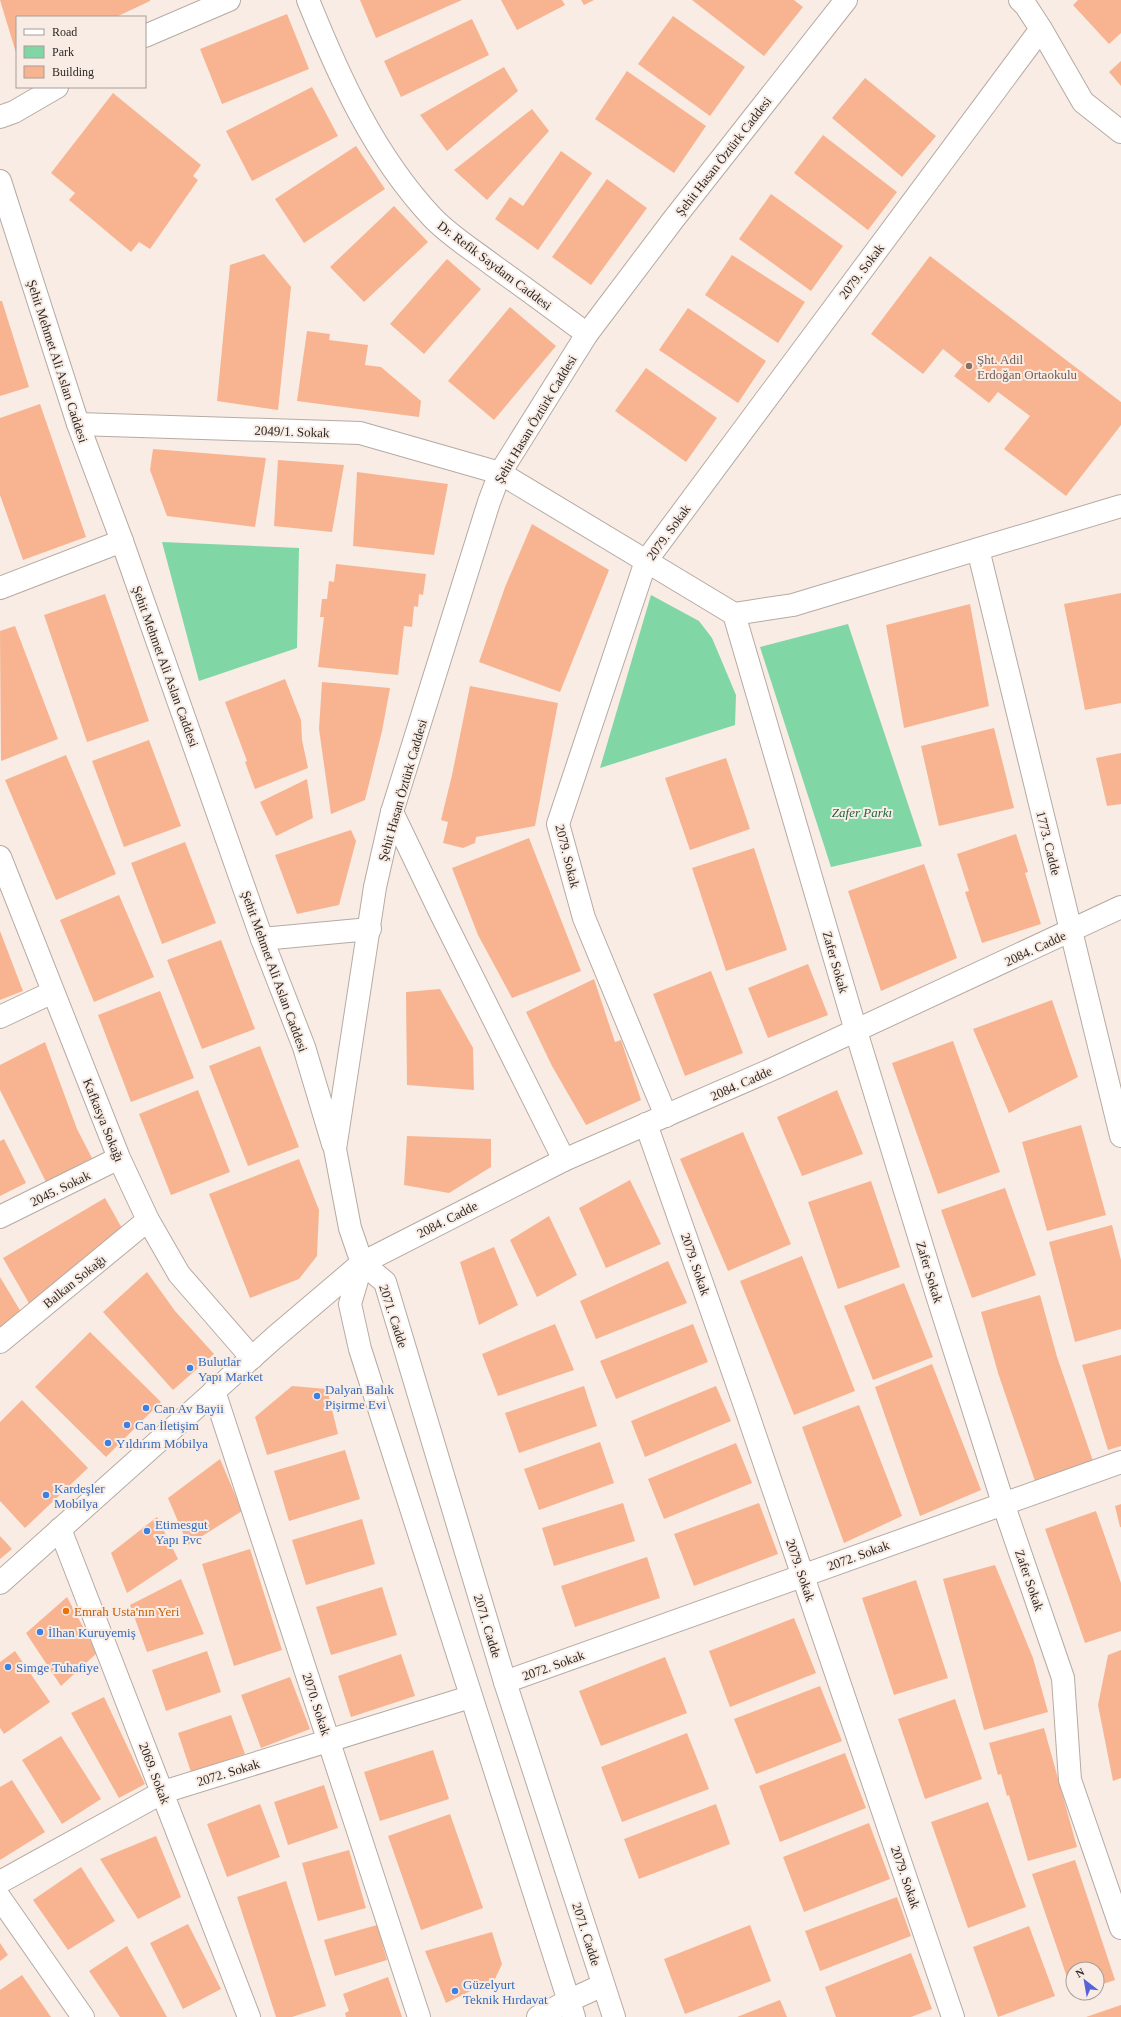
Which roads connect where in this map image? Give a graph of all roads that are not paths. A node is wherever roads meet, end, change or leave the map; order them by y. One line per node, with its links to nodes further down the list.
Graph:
1 (229, 0): 6 (street)
2 (308, 0): 11 (street, Dr. Refik Saydam Caddesi)
3 (1020, 0): 5 (street)
4 (837, 3): 11 (street, Şehit Hasan Öztürk Caddesi)
5 (1041, 29): 9 (street); 17 (street, 2079. Sokak)
6 (146, 36)
7 (55, 88): 8 (street)
8 (0, 117)
9 (1121, 132)
10 (0, 182): 12 (street, Şehit Mehmet Ali Aslan Caddesi)
11 (587, 334): 13 (street, Şehit Hasan Öztürk Caddesi)
12 (78, 424): 13 (street, 2049/1. Sokak); 15 (street, Şehit Mehmet Ali Aslan Caddesi)
13 (500, 473): 17 (street, 2049/1. Sokak); 20 (street, Şehit Hasan Öztürk Caddesi)
14 (1121, 506): 16 (street)
15 (122, 541): 18 (street); 25 (street, Şehit Mehmet Ali Aslan Caddesi)
16 (978, 549): 19 (street); 24 (street, 1773. Cadde)
17 (646, 561): 19 (street, 2049/1. Sokak); 29 (street, 2079. Sokak)
18 (0, 588)
19 (734, 614): 28 (street, Zafer Sokak)
20 (392, 812): 23 (street, Şehit Hasan Öztürk Caddesi); 34 (street)
21 (0, 857): 26 (street, Kafkasya Sokağı)
22 (1121, 907): 24 (street, 2084. Cadde)
23 (370, 929): 25 (street); 32 (street, Şehit Hasan Öztürk Caddesi)
24 (1071, 932): 28 (street, 2084. Cadde); 31 (street, 1773. Cadde)
25 (262, 939): 32 (street, Şehit Mehmet Ali Aslan Caddesi)
26 (53, 992): 27 (street); 33 (street, Kafkasya Sokağı)
27 (0, 1017)
28 (856, 1031): 29 (street, 2084. Cadde); 42 (street, Zafer Sokak)
29 (666, 1116): 30 (street, 2084. Cadde)
30 (646, 1124): 34 (street, 2084. Cadde); 44 (street, 2079. Sokak)
31 (1121, 1136)
32 (335, 1149): 37 (street, Şehit Hasan Öztürk Caddesi)
33 (119, 1158): 35 (street, 2045. Sokak); 36 (street, Kafkasya Sokağı)
34 (564, 1160): 37 (street, 2084. Cadde)
35 (0, 1217)
36 (148, 1220): 38 (street, Balkan Sokağı); 39 (street, Kafkasya Sokağı)
37 (362, 1263): 39 (street); 46 (street, 2071. Cadde); 47 (street)
38 (0, 1342)
39 (252, 1358): 40 (street)
40 (214, 1391): 43 (street); 48 (street, 2070. Sokak)
41 (1121, 1462): 42 (street, 2072. Sokak)
42 (1003, 1504): 44 (street, 2072. Sokak); 52 (street, Zafer Sokak)
43 (60, 1529): 45 (street); 49 (street, 2069. Sokak)
44 (803, 1575): 46 (street, 2072. Sokak); 60 (street, 2079. Sokak)
45 (0, 1583)
46 (505, 1682): 53 (street, 2071. Cadde)
47 (470, 1697): 48 (street, 2072. Sokak); 54 (street)
48 (329, 1741): 49 (street, 2072. Sokak); 57 (street, 2070. Sokak)
49 (163, 1792): 50 (street, 2072. Sokak); 56 (street, 2069. Sokak)
50 (0, 1882)
51 (0, 1898): 55 (street)
52 (1121, 1928)
53 (603, 1985): 54 (street); 59 (street, 2071. Cadde)
54 (571, 2009): 58 (street)
55 (82, 2017)
56 (249, 2017)
57 (419, 2017)
58 (538, 2017)
59 (614, 2017)
60 (953, 2017)

